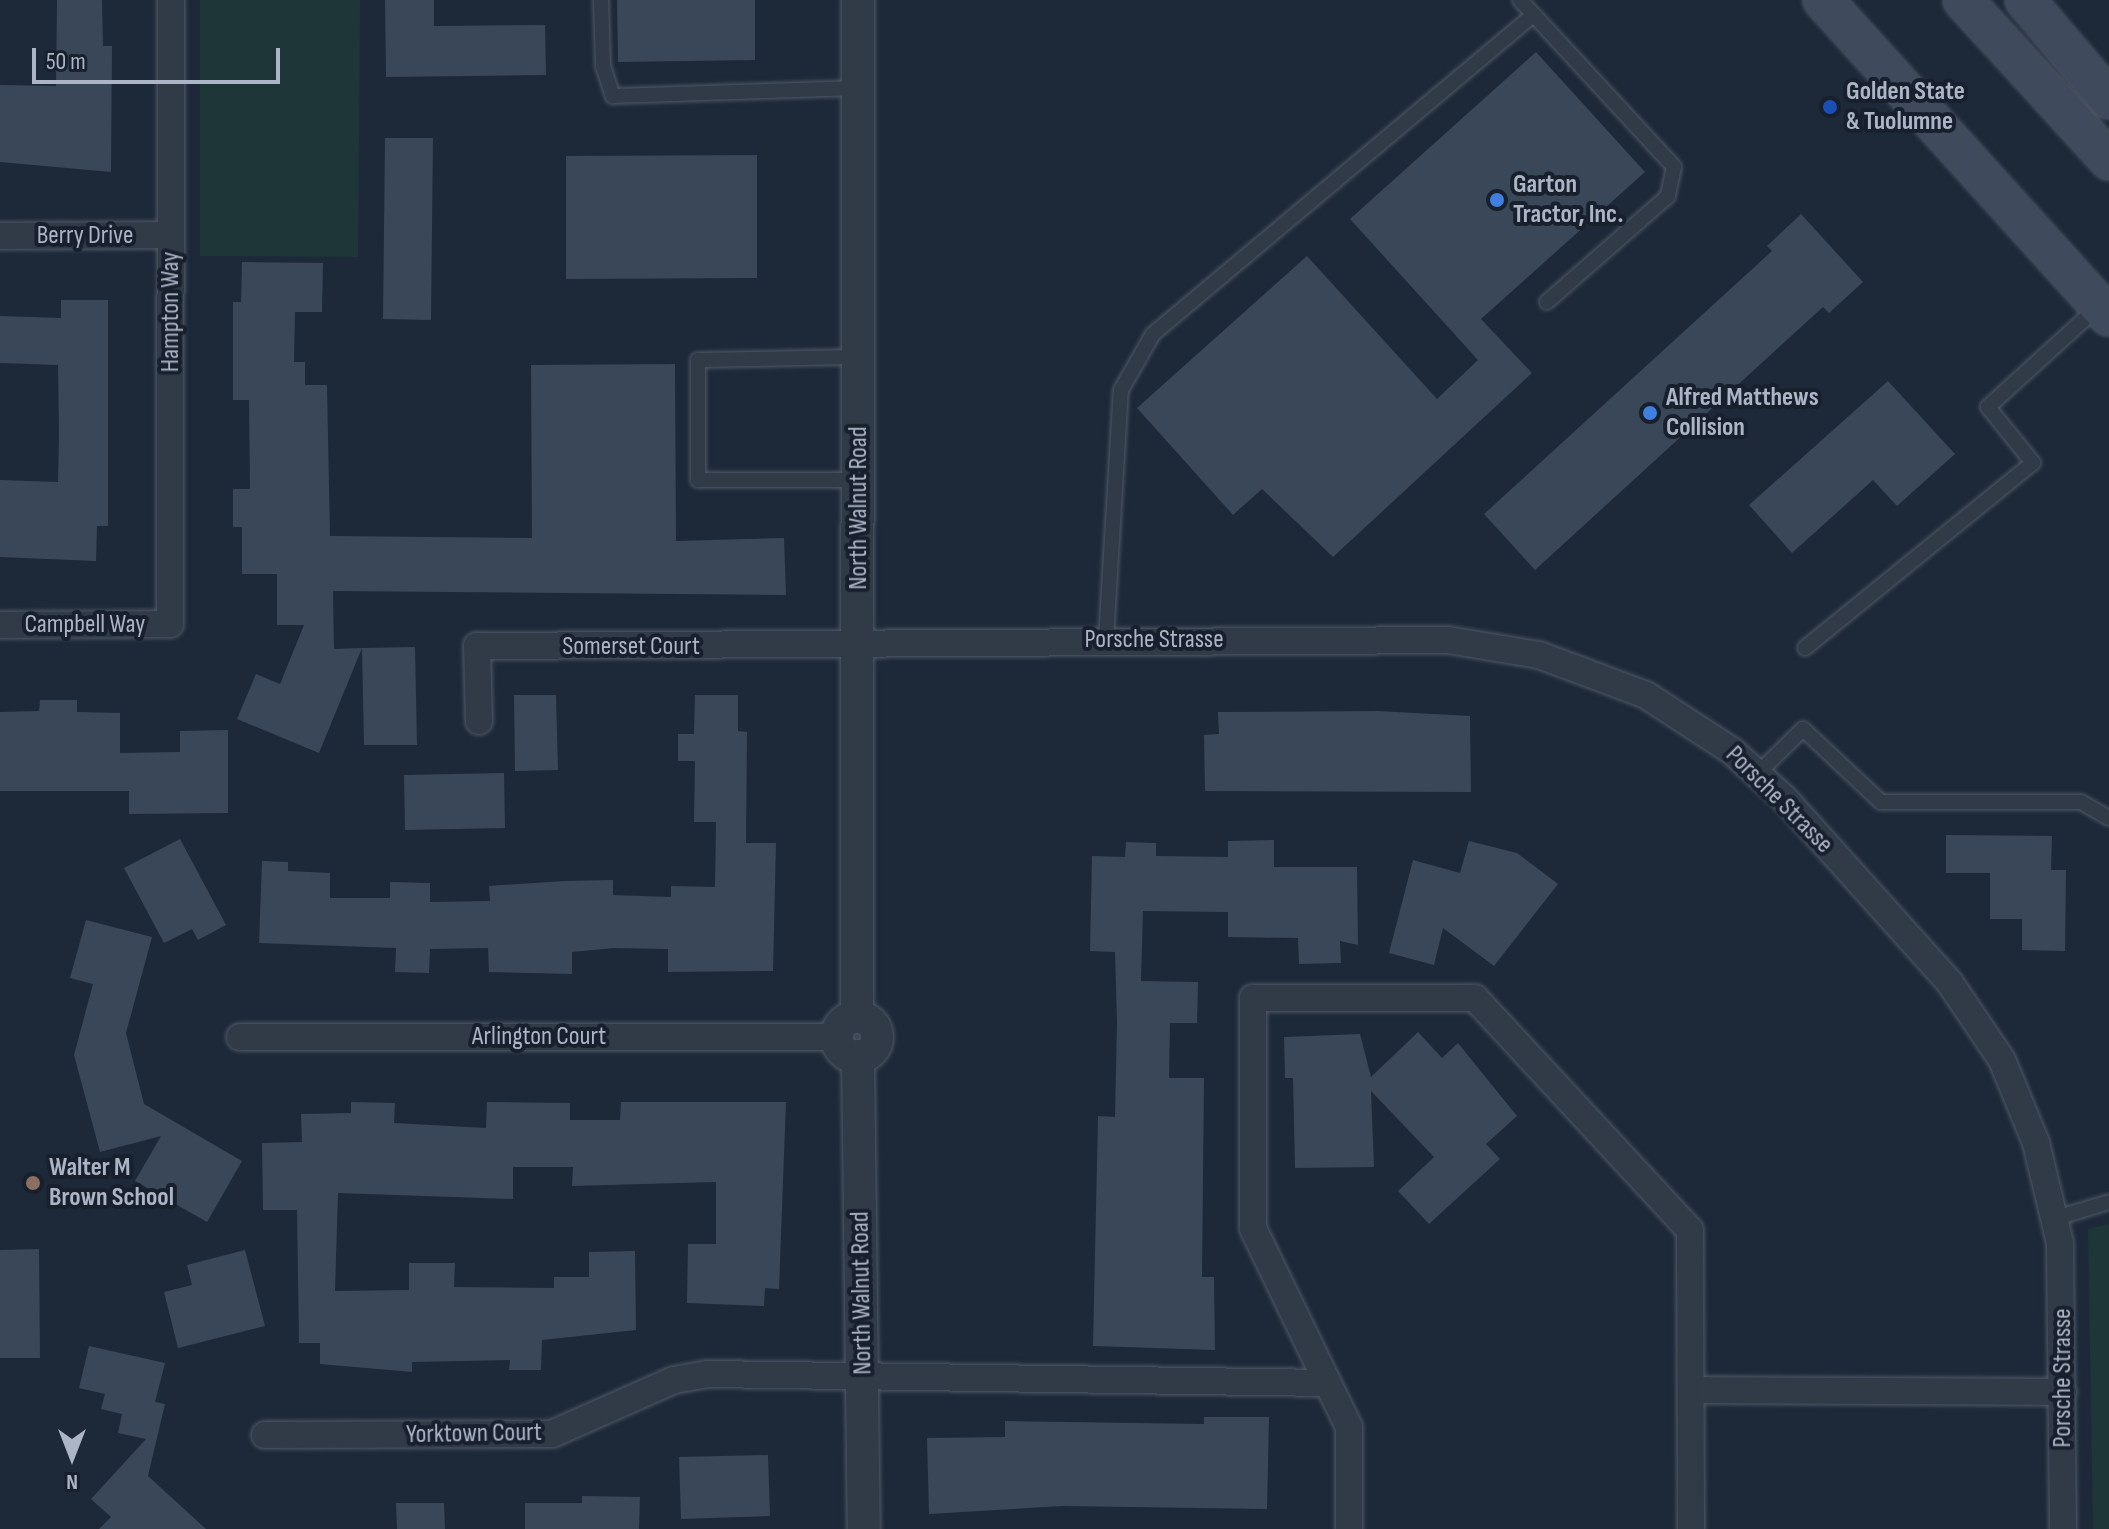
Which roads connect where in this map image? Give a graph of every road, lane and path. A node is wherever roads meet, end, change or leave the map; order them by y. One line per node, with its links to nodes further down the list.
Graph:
1 (171, 0): 12 (street, Hampton Way)
2 (601, 0): 9 (lane)
3 (858, 0): 9 (street, North Walnut Road)
4 (1520, 0): 8 (lane)
5 (1823, 0): 15 (main road)
6 (1963, 0): 11 (main road)
7 (2025, 0): 10 (main road)
8 (1530, 18): 14 (lane); 20 (lane)
9 (858, 88): 16 (street, North Walnut Road)
10 (2109, 99)
11 (2109, 160)
12 (171, 235): 13 (street, Berry Drive); 18 (street, Hampton Way)
13 (0, 236)
14 (1547, 302)
15 (2104, 311): 22 (lane)
16 (859, 357): 17 (street, North Walnut Road); 17 (lane)
17 (859, 480): 21 (street, North Walnut Road)
18 (170, 624): 19 (street, Campbell Way)
19 (0, 625)
20 (1106, 640): 21 (street, Porsche Strasse); 24 (street, Porsche Strasse)
21 (859, 644): 23 (street, Somerset Court); 27 (street, North Walnut Road)
22 (1805, 648)
23 (479, 721)
24 (1758, 773): 25 (lane); 29 (street, Porsche Strasse)
25 (2109, 818)
26 (240, 1037): 27 (street, Arlington Court)
27 (851, 1037): 30 (street, North Walnut Road)
28 (2109, 1202): 29 (lane)
29 (2056, 1218): 33 (street, Porsche Strasse)
30 (863, 1374): 31 (street, Yorktown Court); 34 (street, Yorktown Court); 35 (street, North Walnut Road)
31 (1327, 1383): 32 (street); 36 (street)
32 (1691, 1390): 33 (street); 37 (street)
33 (2063, 1392): 38 (street, Porsche Strasse)
34 (265, 1435)
35 (864, 1529)
36 (1349, 1529)
37 (1691, 1529)
38 (2063, 1529)

